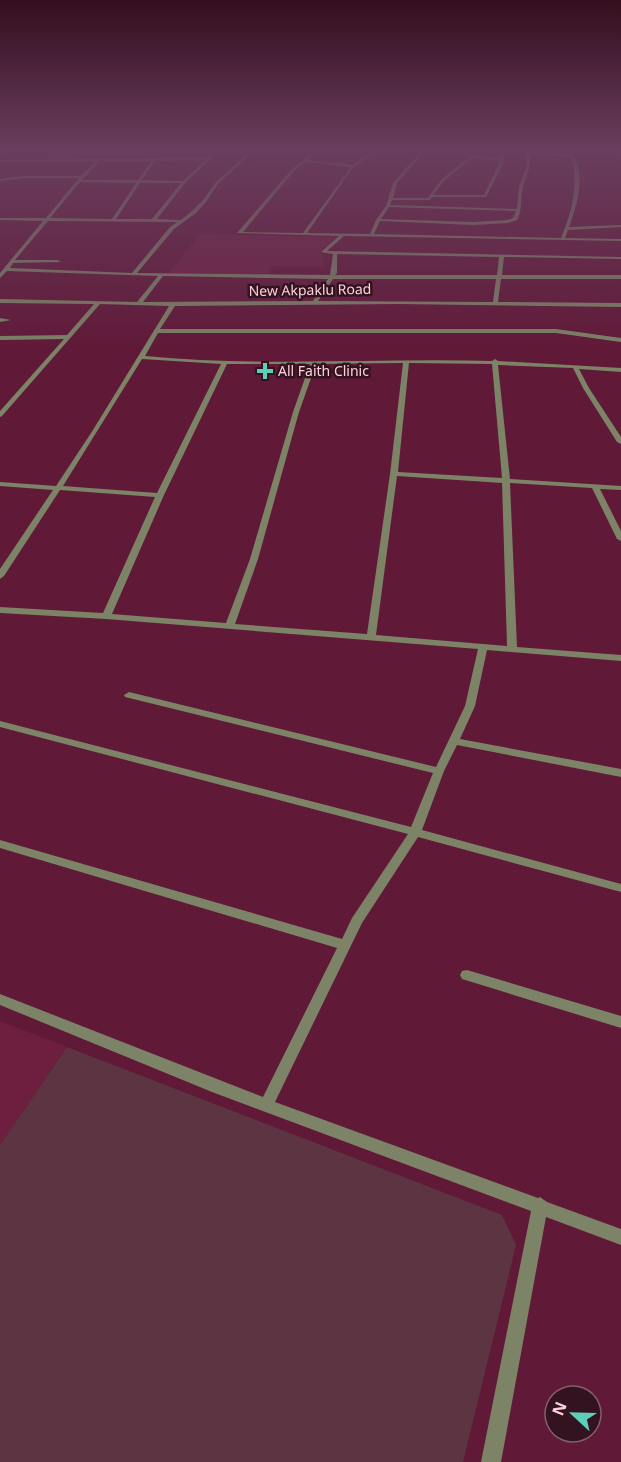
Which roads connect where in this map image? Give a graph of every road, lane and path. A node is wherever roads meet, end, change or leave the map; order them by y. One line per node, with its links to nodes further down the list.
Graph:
1 (156, 217): 11 (street)
2 (186, 217): 13 (street)
3 (253, 217): 16 (street)
4 (316, 217): 16 (street)
5 (380, 217): 12 (street)
6 (515, 217): 12 (street)
7 (572, 217): 15 (street)
8 (0, 219): 9 (street)
9 (47, 219): 10 (street); 25 (street)
10 (113, 219): 11 (street)
11 (154, 220): 13 (street)
12 (378, 220): 18 (street)
13 (181, 221): 27 (street)
14 (621, 226): 15 (street)
15 (566, 229): 19 (street)
16 (304, 234): 17 (street)
17 (342, 236): 18 (street); 21 (street)
18 (372, 236): 19 (street)
19 (563, 238): 20 (street)
20 (621, 240)
21 (335, 254): 22 (street); 30 (street)
22 (502, 256): 23 (street); 32 (street)
23 (621, 258)
24 (58, 261): 25 (street)
25 (13, 262): 26 (street)
26 (7, 269): 27 (street); 28 (street)
27 (133, 275): 29 (street)
28 (0, 276)
29 (161, 276): 30 (street); 35 (street)
30 (330, 277): 32 (street); 36 (street)
31 (621, 277): 32 (street)
32 (497, 278): 37 (street)
33 (0, 301): 34 (street, New Akpaklu Road)
34 (98, 303): 35 (street, New Akpaklu Road); 43 (street)
35 (138, 303): 38 (street, New Akpaklu Road)
36 (315, 303): 37 (street, New Akpaklu Road); 38 (street, New Akpaklu Road)
37 (495, 303): 39 (street, New Akpaklu Road)
38 (173, 304): 42 (street)
39 (621, 305)
40 (0, 320): 41 (street)
41 (8, 320)
42 (158, 331): 45 (street); 46 (street)
43 (69, 337): 44 (street); 53 (street)
44 (0, 338)
45 (621, 340)
46 (141, 357): 49 (street); 60 (street)
47 (406, 361): 48 (street); 50 (street); 55 (street)
48 (495, 361): 51 (street); 56 (street)
49 (225, 362): 50 (street); 61 (street)
50 (314, 362): 66 (street)
51 (574, 366): 52 (street); 54 (street)
52 (621, 370)
53 (0, 415)
54 (621, 442)
55 (394, 474): 56 (street); 67 (street)
56 (506, 480): 58 (street); 69 (street)
57 (0, 484): 60 (street)
58 (595, 487): 59 (street); 62 (street)
59 (621, 488)
60 (58, 489): 61 (street); 63 (street)
61 (160, 495): 65 (street)
62 (621, 539)
63 (0, 576)
64 (0, 610): 65 (street)
65 (106, 616): 66 (street)
66 (229, 627): 67 (street)
67 (371, 638): 68 (street)
68 (483, 646): 69 (street); 73 (street)
69 (512, 648): 70 (street)
70 (621, 658)
71 (129, 695): 74 (street)
72 (0, 724): 76 (street)
73 (455, 741): 74 (street); 75 (street)
74 (439, 771): 76 (street)
75 (621, 773)
76 (414, 832): 78 (street); 79 (street)
77 (0, 844): 79 (street)
78 (621, 888)
79 (345, 945): 83 (street)
80 (467, 975): 82 (street)
81 (0, 999): 83 (street)
82 (621, 1022)
83 (267, 1104): 84 (street)
84 (540, 1205): 85 (street); 86 (street)
85 (621, 1237)
86 (491, 1462)

